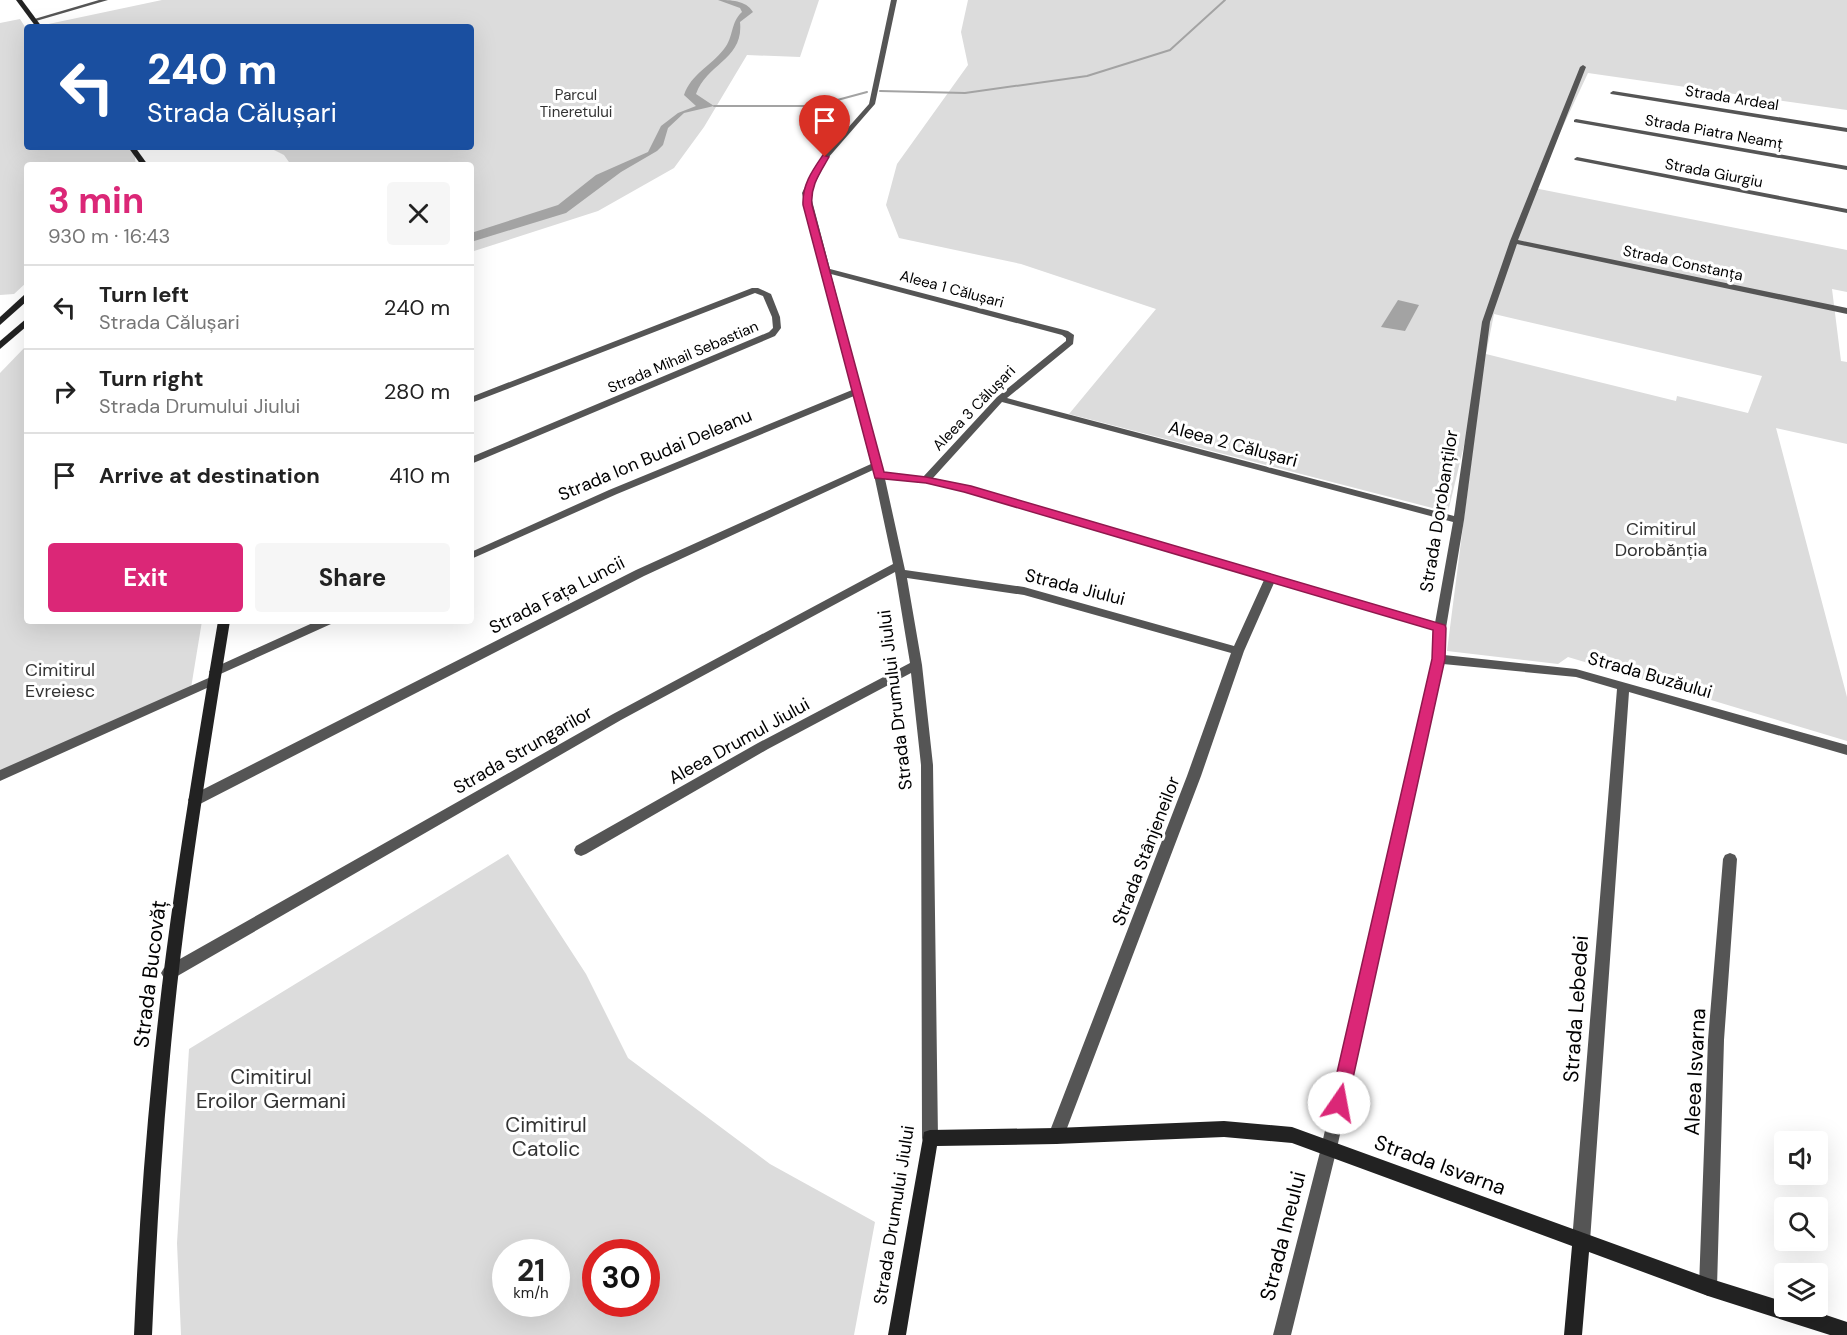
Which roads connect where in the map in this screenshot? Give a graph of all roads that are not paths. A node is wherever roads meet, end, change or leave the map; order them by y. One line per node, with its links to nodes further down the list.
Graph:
1 (19, 0): 4 (main road)
2 (105, 0): 4 (street)
3 (894, 0): 16 (street, Strada Drumului Jiului)
4 (34, 20): 5 (main road)
5 (37, 24)
6 (1584, 67): 15 (street, Strada Dorobanților)
7 (1613, 93): 9 (street, Strada Ardeal)
8 (1576, 121): 13 (street, Strada Piatra Neamț)
9 (1847, 130)
10 (133, 150): 12 (main road)
11 (1577, 159): 14 (street, Strada Giurgiu)
12 (143, 162)
13 (1847, 168)
14 (1847, 211)
15 (1514, 241): 18 (street, Strada Constanța); 29 (street, Strada Dorobanților)
16 (824, 270): 21 (street, Aleea 1 Călușari); 23 (street, Strada Drumului Jiului)
17 (24, 300): 19 (main road)
18 (1847, 310)
19 (0, 322)
20 (24, 324): 22 (main road)
21 (1071, 337): 25 (street, Aleea 3 Călușari)
22 (0, 346)
23 (855, 392): 27 (street, Strada Drumului Jiului); 30 (street, Strada Ion Budai Deleanu)
24 (474, 399): 26 (street, Strada Mihail Sebastian)
25 (1000, 399): 28 (street, Aleea 3 Călușari); 29 (street, Aleea 2 Călușari)
26 (474, 460)
27 (878, 470): 28 (street); 31 (street, Strada Drumului Jiului); 43 (street, Strada Fața Luncii)
28 (926, 480): 32 (street)
29 (1458, 520): 35 (street, Strada Dorobanților)
30 (474, 555)
31 (900, 569): 36 (street, Strada Jiului); 38 (street, Strada Drumului Jiului); 46 (street, Strada Strungarilor)
32 (1270, 579): 35 (street); 36 (street, Strada Stânjeneilor)
33 (223, 624): 39 (main road, Strada Bucovăț)
34 (321, 624): 39 (street)
35 (1440, 628): 37 (street, Strada Dorobanților)
36 (1238, 651): 47 (street, Strada Stânjeneilor)
37 (1438, 659): 40 (street, Strada Buzăului); 49 (street, Strada Dorobanților)
38 (916, 665): 44 (street, Aleea Drumul Jiului); 48 (street, Strada Drumului Jiului)
39 (214, 676): 42 (street); 43 (main road, Strada Bucovăț)
40 (1623, 686): 41 (street, Strada Buzăului); 50 (street, Strada Lebedei)
41 (1847, 750)
42 (0, 776)
43 (195, 800): 46 (main road, Strada Bucovăț)
44 (581, 850)
45 (1730, 859): 51 (street, Aleea Isvarna)
46 (169, 973): 53 (main road, Strada Bucovăț)
47 (1056, 1136): 48 (main road, Strada Isvarna); 49 (main road, Strada Isvarna)
48 (930, 1138): 54 (main road, Strada Drumului Jiului)
49 (1329, 1148): 50 (main road, Strada Isvarna); 55 (street, Strada Ineului)
50 (1581, 1241): 51 (main road, Strada Isvarna); 56 (main road, Strada Lebedei)
51 (1708, 1287): 52 (main road, Strada Isvarna)
52 (1847, 1331)
53 (143, 1335)
54 (897, 1335)
55 (1281, 1335)
56 (1573, 1335)

